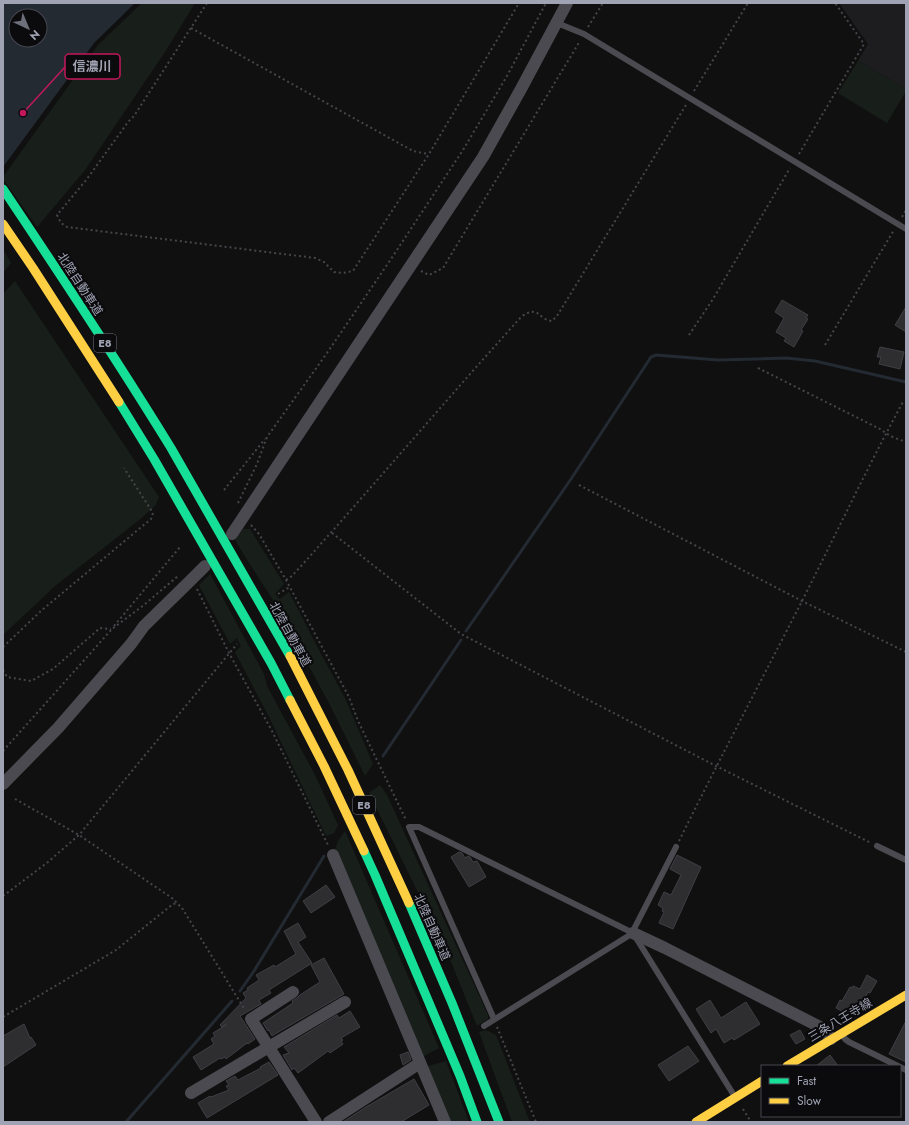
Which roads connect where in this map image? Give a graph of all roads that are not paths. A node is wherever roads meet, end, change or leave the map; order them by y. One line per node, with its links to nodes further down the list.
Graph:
1 (567, 3): 2 (street)
2 (556, 23): 5 (lane); 6 (street)
3 (3, 189): 31 (main road, 北陸自動車道 / E8)
4 (3, 224): 30 (main road, E8)
5 (906, 229)
6 (232, 534)
7 (205, 566): 8 (street)
8 (3, 784)
9 (877, 846): 12 (lane)
10 (676, 847): 13 (lane)
11 (333, 855): 21 (street)
12 (906, 860)
13 (633, 933): 17 (lane); 17 (lane); 19 (street); 26 (lane)
14 (293, 992): 20 (street)
15 (906, 995): 19 (main road, 三条八王寺線)
16 (345, 1002): 20 (street)
17 (494, 1019): 18 (lane)
18 (484, 1026)
19 (836, 1036): 22 (main road, 三条八王寺線); 23 (lane)
20 (268, 1047): 25 (street); 27 (street)
21 (420, 1063): 28 (street); 29 (street)
22 (789, 1065)
23 (897, 1065)
24 (761, 1082): 26 (main road)
25 (190, 1092)
26 (736, 1098): 32 (main road)
27 (316, 1122)
28 (329, 1122)
29 (445, 1122)
30 (477, 1122)
31 (499, 1122)
32 (696, 1122)

